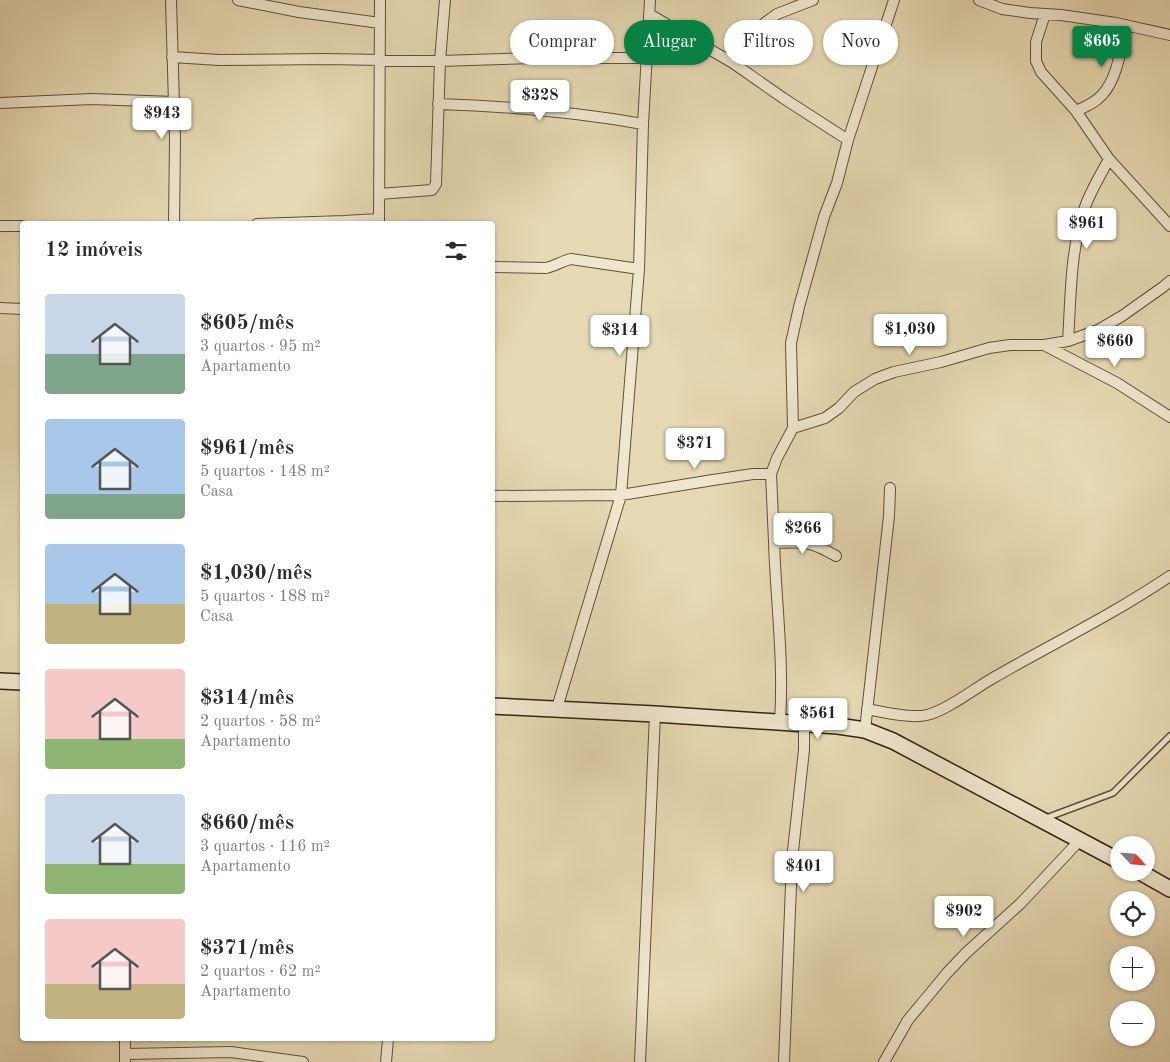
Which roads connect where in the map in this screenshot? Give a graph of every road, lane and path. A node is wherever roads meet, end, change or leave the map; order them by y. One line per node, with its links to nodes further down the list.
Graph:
1 (171, 0): 17 (street)
2 (238, 0): 9 (street)
3 (380, 0): 14 (street)
4 (444, 0): 21 (street)
5 (650, 0): 10 (street)
6 (813, 0): 13 (street)
7 (894, 0): 29 (street)
8 (979, 0): 11 (street)
9 (264, 2): 14 (street)
10 (649, 14): 12 (street); 19 (street)
11 (1045, 14): 15 (street); 27 (street)
12 (649, 20)
13 (769, 20)
14 (380, 23): 20 (street)
15 (1126, 26): 16 (street); 27 (street)
16 (1170, 35)
17 (172, 57): 20 (street); 24 (street)
18 (624, 58): 21 (street)
19 (724, 58)
20 (379, 60): 21 (street); 31 (street)
21 (440, 61): 26 (street)
22 (646, 65): 28 (street)
23 (736, 65): 29 (street)
24 (174, 102): 25 (street); 32 (street)
25 (0, 103)
26 (438, 104): 28 (street); 31 (street)
27 (1076, 111): 30 (street)
28 (643, 124): 39 (street)
29 (848, 140): 46 (street)
30 (1109, 159): 37 (street); 43 (street)
31 (379, 194): 34 (street)
32 (174, 221)
33 (344, 221): 34 (street)
34 (379, 221)
35 (0, 226): 36 (street)
36 (20, 226)
37 (1170, 226)
38 (495, 267): 39 (street)
39 (639, 269): 49 (street)
40 (1170, 280): 43 (street)
41 (0, 308): 42 (street)
42 (20, 309)
43 (1068, 340): 44 (street)
44 (1044, 345): 45 (street); 46 (street)
45 (1170, 417)
46 (793, 428): 47 (street)
47 (771, 474): 49 (street); 51 (street)
48 (890, 488): 58 (street)
49 (622, 495): 50 (street); 57 (street)
50 (495, 496)
51 (774, 543): 52 (street); 60 (street)
52 (836, 556)
53 (1170, 576): 58 (street)
54 (0, 682): 55 (street)
55 (20, 682)
56 (495, 706): 57 (street)
57 (557, 708): 59 (street)
58 (867, 709): 62 (street)
59 (655, 714): 60 (street); 74 (street)
60 (780, 721): 61 (street)
61 (804, 724): 62 (street); 75 (street)
62 (865, 730): 64 (street)
63 (1170, 736): 64 (lane)
64 (1043, 820): 65 (street)
65 (1080, 840): 66 (street); 76 (street)
66 (1110, 856)
67 (1155, 880): 68 (street)
68 (1170, 889)
69 (125, 1041): 71 (street)
70 (388, 1041): 73 (street)
71 (125, 1058): 72 (street)
72 (303, 1062)
73 (386, 1062)
74 (640, 1062)
75 (784, 1062)
76 (884, 1062)

